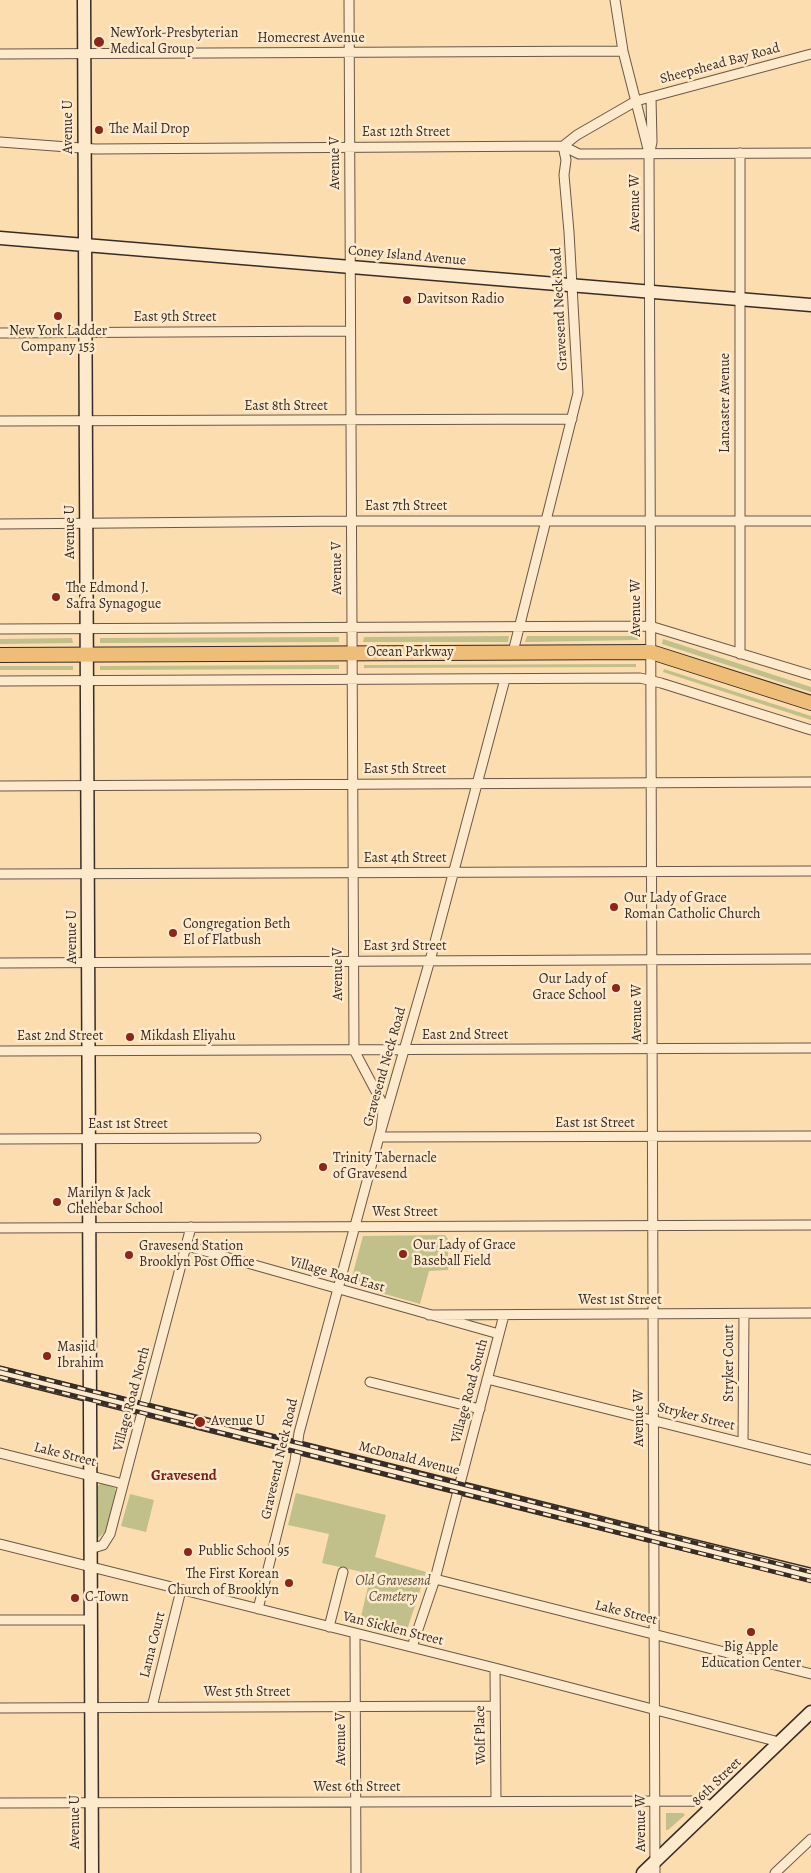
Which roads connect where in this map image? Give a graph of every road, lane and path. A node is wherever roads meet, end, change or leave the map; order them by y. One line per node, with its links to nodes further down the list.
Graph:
1 (84, 0): 7 (main road, Avenue U)
2 (349, 0): 5 (street, Avenue V)
3 (615, 0): 4 (street)
4 (623, 51): 5 (street, Homecrest Avenue); 10 (street)
5 (349, 52): 7 (street, Homecrest Avenue); 14 (street, Avenue V)
6 (0, 54): 7 (street, Homecrest Avenue)
7 (84, 54): 13 (main road, Avenue U)
8 (811, 54): 9 (street, Sheepshead Bay Road)
9 (651, 97): 10 (street, Sheepshead Bay Road); 15 (street, Avenue W)
10 (636, 101): 12 (street); 15 (street, Avenue W)
11 (0, 142): 13 (street, East 12th Street)
12 (563, 146): 14 (street, East 12th Street); 15 (street, East 12th Street); 21 (street, Gravesend Neck Road)
13 (84, 148): 14 (street, East 12th Street); 19 (main road, Avenue U)
14 (350, 148): 20 (street, Avenue V)
15 (649, 153): 16 (street, East 12th Street); 22 (street, Avenue W)
16 (740, 153): 17 (street, East 12th Street); 23 (street, Lancaster Avenue)
17 (811, 153)
18 (0, 238): 19 (main road, Coney Island Avenue)
19 (85, 244): 20 (main road, Coney Island Avenue); 26 (main road, Avenue U)
20 (350, 267): 21 (main road, Coney Island Avenue); 25 (street, Avenue V)
21 (572, 285): 22 (main road, Coney Island Avenue); 28 (street, Gravesend Neck Road)
22 (650, 292): 23 (main road, Coney Island Avenue); 35 (street, Avenue W)
23 (740, 300): 24 (main road, Coney Island Avenue); 36 (street, Lancaster Avenue)
24 (811, 305)
25 (350, 331): 26 (street, East 9th Street); 29 (street, Avenue V)
26 (85, 332): 27 (street, East 9th Street); 31 (main road, Avenue U)
27 (0, 333)
28 (572, 419): 29 (street, East 8th Street); 33 (street, Gravesend Neck Road)
29 (351, 420): 31 (street, East 8th Street); 32 (street, Avenue V)
30 (0, 421): 31 (street, East 8th Street)
31 (85, 421): 38 (main road, Avenue U)
32 (351, 521): 33 (street, East 7th Street); 38 (street, East 7th Street); 41 (street, Avenue V)
33 (545, 521): 35 (street, East 7th Street); 39 (street, Gravesend Neck Road)
34 (811, 521): 36 (street, East 7th Street)
35 (650, 522): 36 (street, East 7th Street); 40 (street, Avenue W)
36 (740, 522): 49 (street, Lancaster Avenue)
37 (0, 524): 38 (street, East 7th Street)
38 (86, 524): 43 (main road, Avenue U)
39 (520, 626): 40 (street, Ocean Parkway); 41 (street, Ocean Parkway); 44 (street, Gravesend Neck Road)
40 (650, 626): 45 (street, Avenue W); 49 (street, Ocean Parkway)
41 (352, 627): 43 (street, Ocean Parkway); 46 (street, Avenue V)
42 (0, 629): 43 (street, Ocean Parkway)
43 (86, 629): 48 (main road, Avenue U)
44 (513, 652): 45 (main road, Ocean Parkway); 46 (main road, Ocean Parkway)
45 (651, 652): 54 (street, Avenue W); 56 (main road, Ocean Parkway)
46 (352, 653): 48 (main road, Ocean Parkway); 53 (street, Avenue V)
47 (0, 654): 48 (main road, Ocean Parkway)
48 (86, 654): 52 (main road, Avenue U)
49 (740, 654): 50 (street, Ocean Parkway)
50 (811, 675)
51 (505, 679): 53 (street, Ocean Parkway); 54 (street, Ocean Parkway); 61 (street, Gravesend Neck Road)
52 (87, 680): 53 (street, Ocean Parkway); 55 (street, Ocean Parkway); 62 (main road, Avenue U)
53 (352, 680): 60 (street, Avenue V)
54 (651, 680): 57 (street, Ocean Parkway); 59 (street, Avenue W)
55 (0, 681)
56 (811, 703)
57 (811, 730)
58 (811, 782): 59 (street, East 5th Street)
59 (651, 783): 61 (street, East 5th Street); 66 (street, Avenue W)
60 (352, 784): 61 (street, East 5th Street); 62 (street, East 5th Street); 67 (street, Avenue V)
61 (478, 784): 65 (street, Gravesend Neck Road)
62 (87, 785): 63 (street, East 5th Street); 69 (main road, Avenue U)
63 (0, 786)
64 (811, 871): 66 (street, East 4th Street)
65 (454, 872): 66 (street, East 4th Street); 67 (street, East 4th Street); 71 (street, Gravesend Neck Road)
66 (651, 872): 72 (street, Avenue W)
67 (352, 873): 69 (street, East 4th Street); 73 (street, Avenue V)
68 (0, 874): 69 (street, East 4th Street)
69 (87, 874): 75 (main road, Avenue U)
70 (811, 959): 72 (street, East 3rd Street)
71 (430, 960): 72 (street, East 3rd Street); 73 (street, East 3rd Street); 79 (street, Gravesend Neck Road)
72 (652, 960): 77 (street, Avenue W)
73 (353, 961): 75 (street, East 3rd Street); 78 (street, Avenue V)
74 (0, 962): 75 (street, East 3rd Street)
75 (88, 962): 81 (main road, Avenue U)
76 (811, 1048): 77 (street, East 2nd Street)
77 (652, 1049): 79 (street, East 2nd Street); 84 (street, Avenue W)
78 (354, 1050): 79 (street, East 2nd Street); 81 (street, East 2nd Street); 82 (street, Avenue V)
79 (405, 1050): 82 (street, Gravesend Neck Road)
80 (0, 1051): 81 (street, East 2nd Street)
81 (88, 1051): 86 (main road, Avenue U)
82 (380, 1134): 84 (street, East 1st Street); 91 (street, Gravesend Neck Road)
83 (811, 1136): 84 (street, East 1st Street)
84 (652, 1137): 89 (street, Avenue W)
85 (256, 1138): 86 (street, East 1st Street)
86 (88, 1139): 87 (street, East 1st Street); 93 (main road, Avenue U)
87 (0, 1140)
88 (811, 1225): 89 (street, West Street)
89 (653, 1226): 91 (street, West Street); 98 (street, Avenue W)
90 (192, 1227): 91 (street, West Street); 93 (street, West Street); 94 (street)
91 (355, 1227): 95 (street, Gravesend Neck Road)
92 (0, 1228): 93 (street, West Street)
93 (89, 1228): 105 (main road, Avenue U)
94 (187, 1246): 95 (street, Village Road East); 106 (street, Village Road North)
95 (338, 1290): 100 (street, Village Road East); 110 (street, Gravesend Neck Road)
96 (811, 1313): 99 (street, West 1st Street)
97 (504, 1314): 98 (street, West 1st Street); 100 (street, West 1st Street); 101 (street, Village Road South)
98 (653, 1314): 99 (street, West 1st Street); 108 (street, Avenue W)
99 (744, 1314): 109 (street, Stryker Court)
100 (430, 1315): 101 (street, Village Road East)
101 (499, 1334): 103 (street, Village Road South)
102 (0, 1373): 105 (main road, McDonald Avenue)
103 (487, 1378): 107 (street, Village Road South); 108 (street, Stryker Street)
104 (370, 1382): 107 (street)
105 (90, 1395): 106 (main road, McDonald Avenue); 113 (main road, Avenue U)
106 (144, 1409): 110 (main road, McDonald Avenue); 114 (street, Village Road North)
107 (480, 1409): 115 (street, Village Road South)
108 (654, 1421): 109 (street, Stryker Street); 116 (street, Avenue W)
109 (743, 1443): 112 (street, Stryker Street)
110 (297, 1446): 115 (main road, McDonald Avenue); 124 (street, Gravesend Neck Road)
111 (0, 1453): 113 (street, Lake Street)
112 (811, 1460)
113 (90, 1476): 114 (street, Lake Street); 118 (main road, Avenue U)
114 (123, 1484): 118 (street, Village Road North)
115 (459, 1488): 116 (main road, McDonald Avenue); 122 (street, Village Road South)
116 (654, 1537): 121 (main road, McDonald Avenue); 129 (street, Avenue W)
117 (0, 1544): 119 (street, Van Sicklen Street)
118 (90, 1549): 119 (main road, Avenue U)
119 (90, 1567): 123 (street, Van Sicklen Street); 126 (main road, Avenue U)
120 (343, 1572): 127 (street)
121 (811, 1574)
122 (434, 1579): 129 (street, Lake Street); 130 (street, Village Road South)
123 (181, 1590): 124 (street, Van Sicklen Street); 135 (street, Lama Court)
124 (258, 1609): 127 (street, Van Sicklen Street)
125 (0, 1620): 126 (street)
126 (90, 1620): 137 (main road, Avenue U)
127 (329, 1627): 128 (street, Van Sicklen Street)
128 (355, 1634): 130 (street, Van Sicklen Street); 133 (street, Avenue V)
129 (655, 1634): 132 (street, Lake Street); 138 (street, Avenue W)
130 (412, 1647): 131 (street, Van Sicklen Street)
131 (495, 1668): 134 (street, Wolf Place); 138 (street, Van Sicklen Street)
132 (811, 1674)
133 (356, 1706): 134 (street, West 5th Street); 135 (street, West 5th Street); 143 (street, Avenue V)
134 (495, 1706): 141 (street, Wolf Place)
135 (152, 1707): 137 (street, West 5th Street)
136 (0, 1708): 137 (street, West 5th Street)
137 (91, 1708): 145 (main road, Avenue U)
138 (655, 1709): 140 (street, Van Sicklen Street); 142 (street, Avenue W)
139 (811, 1712): 140 (main road, 86th Street)
140 (779, 1742): 146 (main road, 86th Street)
141 (496, 1801): 142 (street, West 6th Street); 143 (street, West 6th Street)
142 (656, 1801): 146 (street, West 6th Street); 148 (street, Avenue W)
143 (356, 1802): 145 (street, West 6th Street); 150 (street, Avenue V)
144 (0, 1803): 145 (street, West 6th Street)
145 (91, 1803): 149 (main road, Avenue U)
146 (712, 1807): 148 (main road, 86th Street)
147 (811, 1839): 153 (street)
148 (656, 1860): 151 (main road, 86th Street); 152 (street, Avenue W)
149 (92, 1873)
150 (356, 1873)
151 (643, 1873)
152 (655, 1873)
153 (775, 1873)

